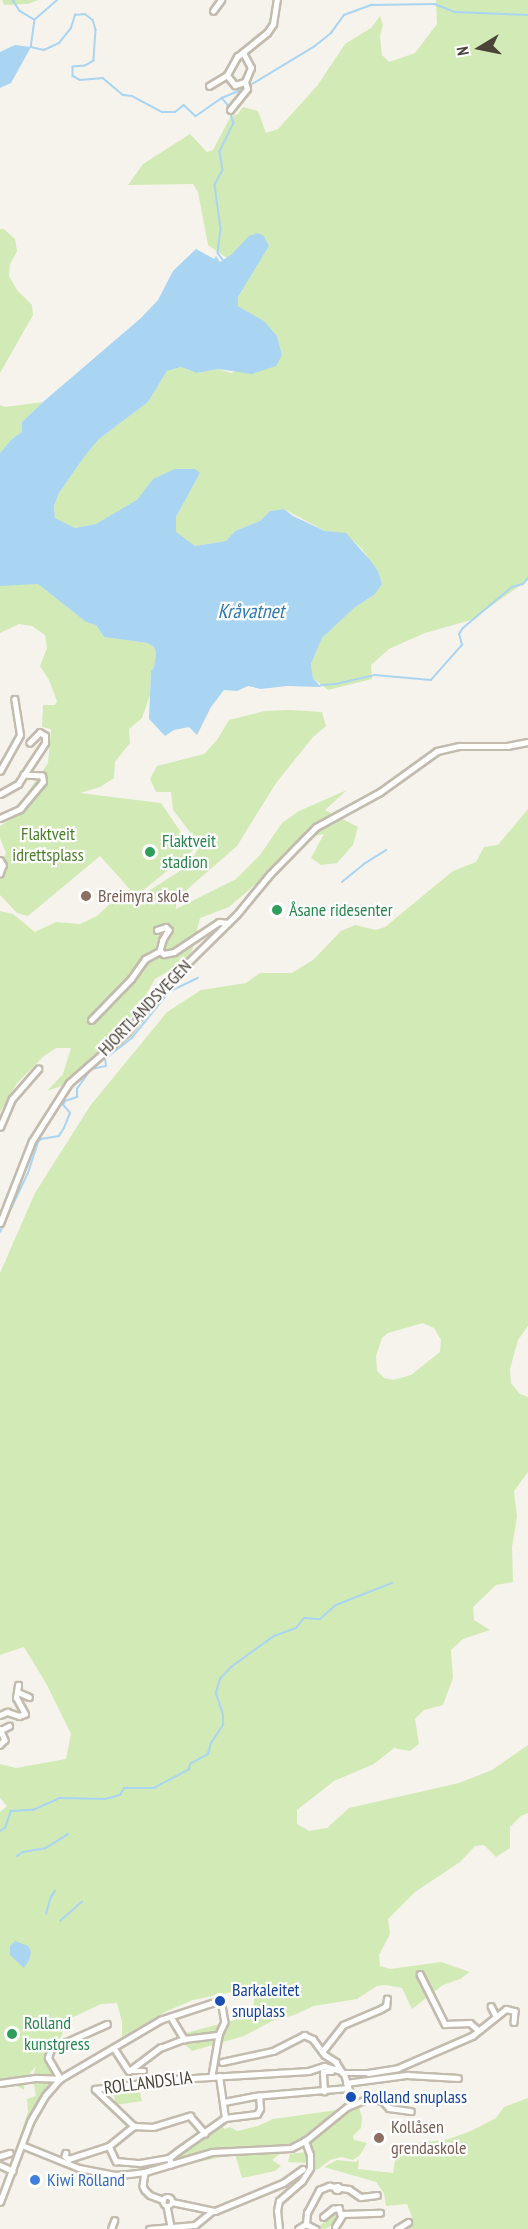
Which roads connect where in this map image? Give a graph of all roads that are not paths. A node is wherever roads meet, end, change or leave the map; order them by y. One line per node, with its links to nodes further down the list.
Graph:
1 (221, 0): 3 (street)
2 (277, 0): 4 (street)
3 (213, 11)
4 (243, 53): 5 (street); 6 (street)
5 (226, 75): 6 (street); 7 (street)
6 (246, 82): 8 (street)
7 (209, 86)
8 (230, 110)
9 (14, 699): 12 (street)
10 (528, 741): 18 (street, HJORTLANDSVEGEN)
11 (30, 743): 13 (street)
12 (0, 771)
13 (24, 775): 14 (street); 15 (street)
14 (0, 794)
15 (0, 818)
16 (0, 860): 17 (street)
17 (0, 874)
18 (228, 923): 20 (street, HJORTLANDSVEGEN); 24 (street, HJORTLANDSVEGEN)
19 (158, 930): 20 (street, HJORTLANDSVEGEN)
20 (160, 951): 21 (street, HJORTLANDSVEGEN)
21 (91, 1020)
22 (38, 1069): 23 (street)
23 (0, 1127)
24 (0, 1223)
25 (18, 1685): 26 (street)
26 (18, 1692): 27 (street); 28 (street)
27 (29, 1696)
28 (0, 1715)
29 (9, 1726): 30 (street)
30 (0, 1729): 31 (street)
31 (0, 1745)
32 (420, 1974): 39 (street)
33 (387, 2000): 43 (street)
34 (491, 2006): 36 (street)
35 (171, 2016): 40 (street); 41 (street); 42 (street)
36 (496, 2016): 37 (street); 39 (street, ROLLANDSLIA)
37 (514, 2022)
38 (107, 2024): 52 (street)
39 (478, 2030): 48 (street, ROLLANDSLIA)
40 (219, 2035): 41 (street); 49 (street)
41 (184, 2039): 46 (street)
42 (114, 2048): 46 (street); 52 (street)
43 (322, 2052): 44 (street); 48 (street)
44 (222, 2062)
45 (144, 2071): 46 (street)
46 (129, 2072)
47 (332, 2072): 55 (street)
48 (343, 2072): 50 (street, ROLLANDSLIA); 54 (street)
49 (212, 2076): 50 (street, ROLLANDSLIA); 61 (street, ROLLANDSLIA)
50 (219, 2076): 57 (street, ROLLANDSLIA)
51 (458, 2078): 54 (street)
52 (60, 2079): 53 (street); 64 (street)
53 (0, 2083)
54 (347, 2085): 55 (street); 58 (street)
55 (324, 2092): 56 (street)
56 (259, 2096): 57 (street); 60 (street)
57 (224, 2102): 60 (street, ROLLANDSLIA)
58 (354, 2103): 59 (street); 63 (street)
59 (411, 2111)
60 (225, 2118): 62 (street)
61 (134, 2126): 62 (street, ROLLANDSLIA); 65 (street)
62 (205, 2133): 70 (street)
63 (305, 2141): 72 (street); 93 (street)
64 (22, 2145): 73 (street); 75 (street)
65 (109, 2146): 68 (street); 70 (street)
66 (10, 2153): 69 (street)
67 (66, 2153): 68 (street)
68 (84, 2155): 73 (street)
69 (0, 2156)
70 (169, 2158): 72 (street)
71 (0, 2165): 75 (street)
72 (171, 2165): 76 (street)
73 (84, 2169): 76 (street)
74 (303, 2169): 82 (street)
75 (13, 2171): 79 (street)
76 (145, 2172): 78 (street)
77 (377, 2195): 88 (street)
78 (163, 2200): 80 (street); 81 (street)
79 (0, 2202)
80 (172, 2202): 81 (street); 82 (street)
81 (167, 2206): 89 (street)
82 (211, 2212): 89 (street)
83 (380, 2213): 84 (street)
84 (341, 2215): 85 (street); 90 (street)
85 (323, 2217)
86 (114, 2221): 91 (street)
87 (408, 2222): 96 (street)
88 (306, 2224): 94 (street); 95 (street)
89 (171, 2226): 92 (street)
90 (335, 2228)
91 (111, 2229)
92 (149, 2229)
93 (279, 2229)
94 (298, 2229)
95 (316, 2229)
96 (397, 2229)

